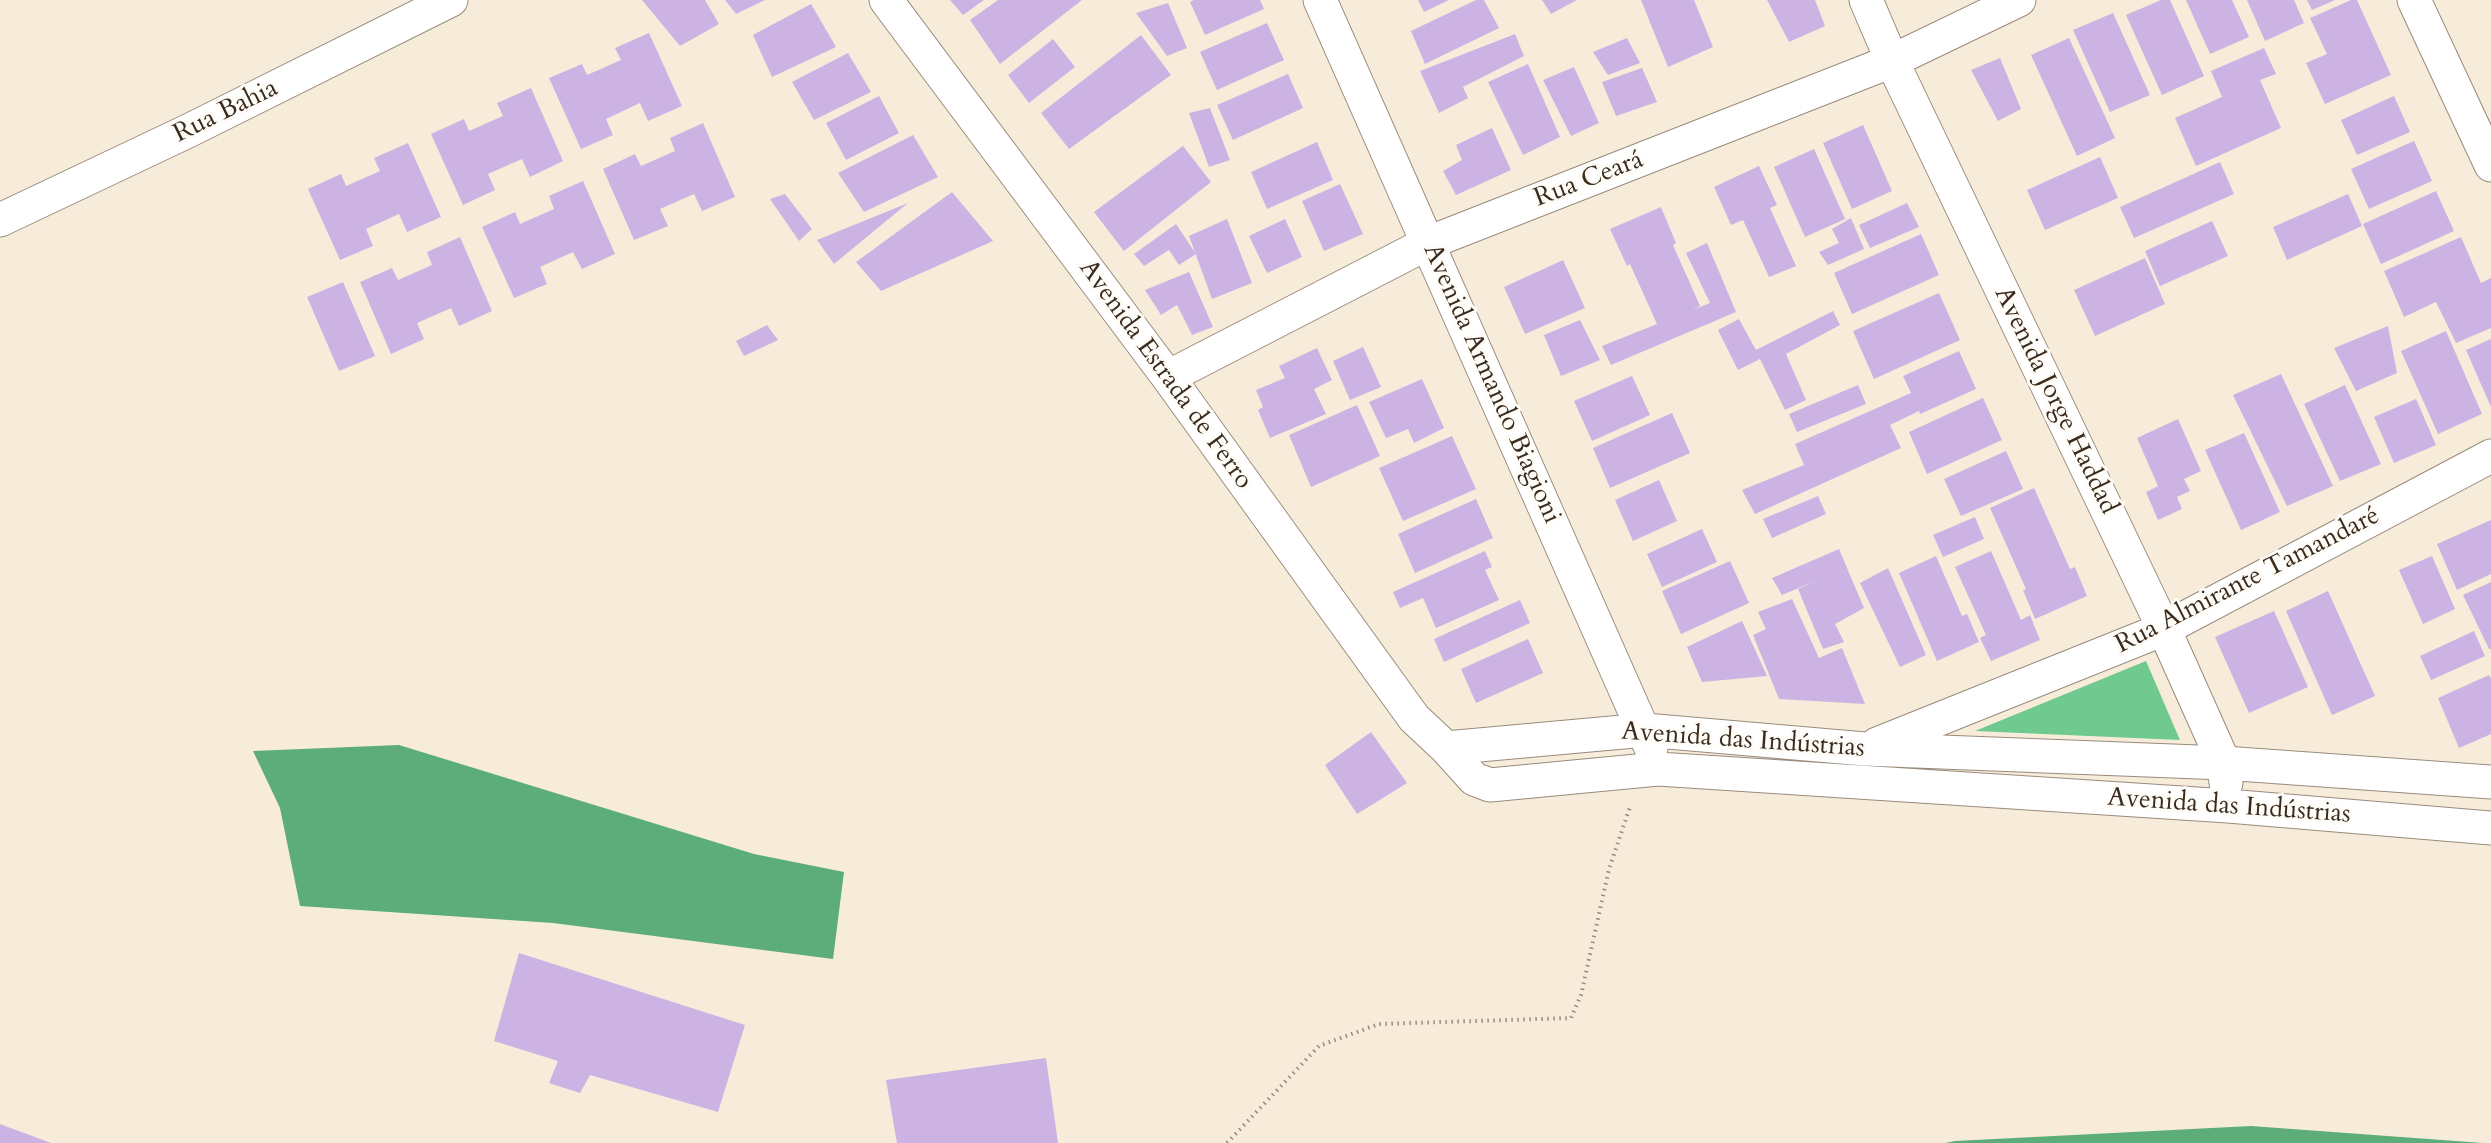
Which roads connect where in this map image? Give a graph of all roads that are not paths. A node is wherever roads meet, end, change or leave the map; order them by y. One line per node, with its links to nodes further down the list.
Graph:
1 (451, 0): 9 (street, Rua Bahia)
2 (886, 0): 11 (street, Avenida Estrada de Ferro)
3 (1320, 0): 10 (street, Avenida Armando Biagioni)
4 (1866, 0): 7 (street, Avenida Jorge Haddad)
5 (2019, 0): 7 (street, Rua Ceará)
6 (2414, 0): 8 (street)
7 (1892, 61): 10 (street, Rua Ceará); 13 (street, Avenida Jorge Haddad)
8 (2491, 165)
9 (0, 220)
10 (1428, 243): 11 (street, Rua Ceará); 14 (street, Avenida Armando Biagioni)
11 (1168, 377): 15 (street, Avenida Estrada de Ferro)
12 (2491, 456): 13 (street, Rua Almirante Tamandaré)
13 (2164, 629): 16 (street, Rua Almirante Tamandaré); 17 (street, Avenida Jorge Haddad)
14 (1645, 730): 15 (street, Avenida das Indústrias); 16 (street, Avenida das Indústrias); 18 (street, Avenida Armando Biagioni)
15 (1446, 748): 18 (street, Avenida das Indústrias)
16 (1865, 749): 17 (street, Avenida das Indústrias)
17 (2224, 763): 19 (street, Avenida das Indústrias); 20 (street, Avenida Jorge Haddad)
18 (1649, 770): 20 (street, Avenida das Indústrias)
19 (2491, 782)
20 (2228, 806): 21 (street, Avenida das Indústrias)
21 (2491, 828)

